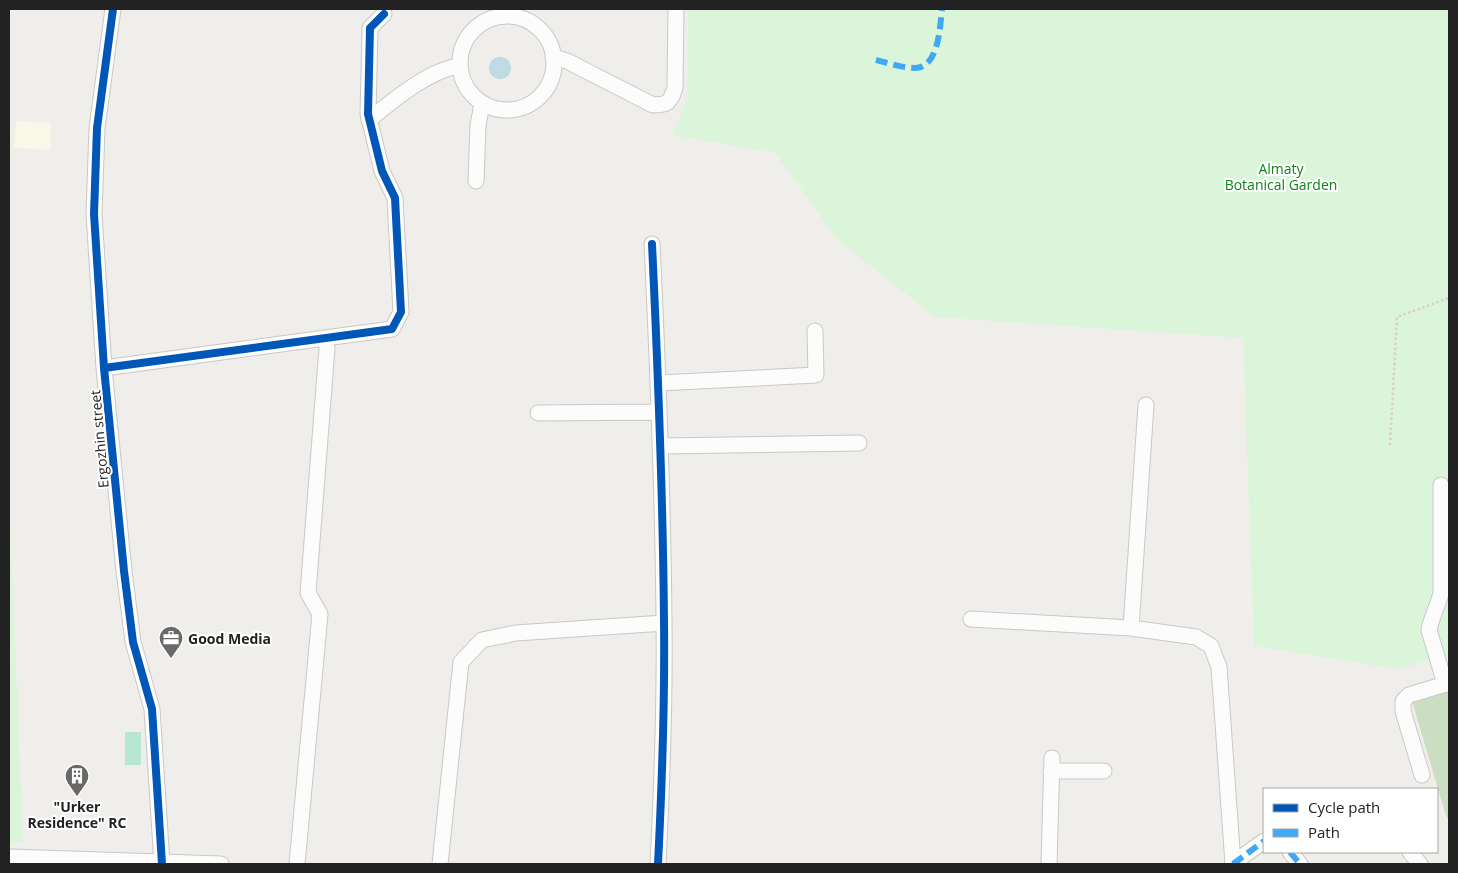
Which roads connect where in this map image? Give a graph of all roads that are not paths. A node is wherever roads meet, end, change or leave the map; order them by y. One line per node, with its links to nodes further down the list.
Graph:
1 (113, 9): 15 (street, Ergozhin street)
2 (523, 9): 6 (street)
3 (676, 9): 7 (street)
4 (384, 14): 10 (street)
5 (485, 15): 6 (street); 8 (street)
6 (531, 23): 7 (street)
7 (553, 57): 9 (street)
8 (459, 66): 9 (street); 10 (street)
9 (482, 104): 11 (street)
10 (369, 120): 15 (street)
11 (476, 181)
12 (652, 244): 16 (street)
13 (816, 331): 16 (street)
14 (327, 348): 35 (street)
15 (104, 368): 33 (street, Ergozhin street)
16 (659, 384): 18 (street)
17 (1146, 405): 25 (street)
18 (659, 412): 19 (street); 21 (street)
19 (538, 413)
20 (859, 443): 21 (street)
21 (660, 446): 24 (street)
22 (1440, 486): 26 (street)
23 (971, 618): 25 (street)
24 (664, 623): 36 (street); 37 (street)
25 (1131, 628): 39 (street)
26 (1447, 684): 28 (street)
27 (1104, 771): 38 (street)
28 (1422, 775)
29 (1263, 842): 39 (street)
30 (1291, 853): 40 (street)
31 (1411, 853): 41 (street)
32 (9, 857): 33 (street)
33 (162, 863): 34 (street)
34 (221, 864)
35 (297, 864)
36 (440, 864)
37 (658, 864)
38 (1049, 864)
39 (1232, 864)
40 (1300, 864)
41 (1420, 864)

